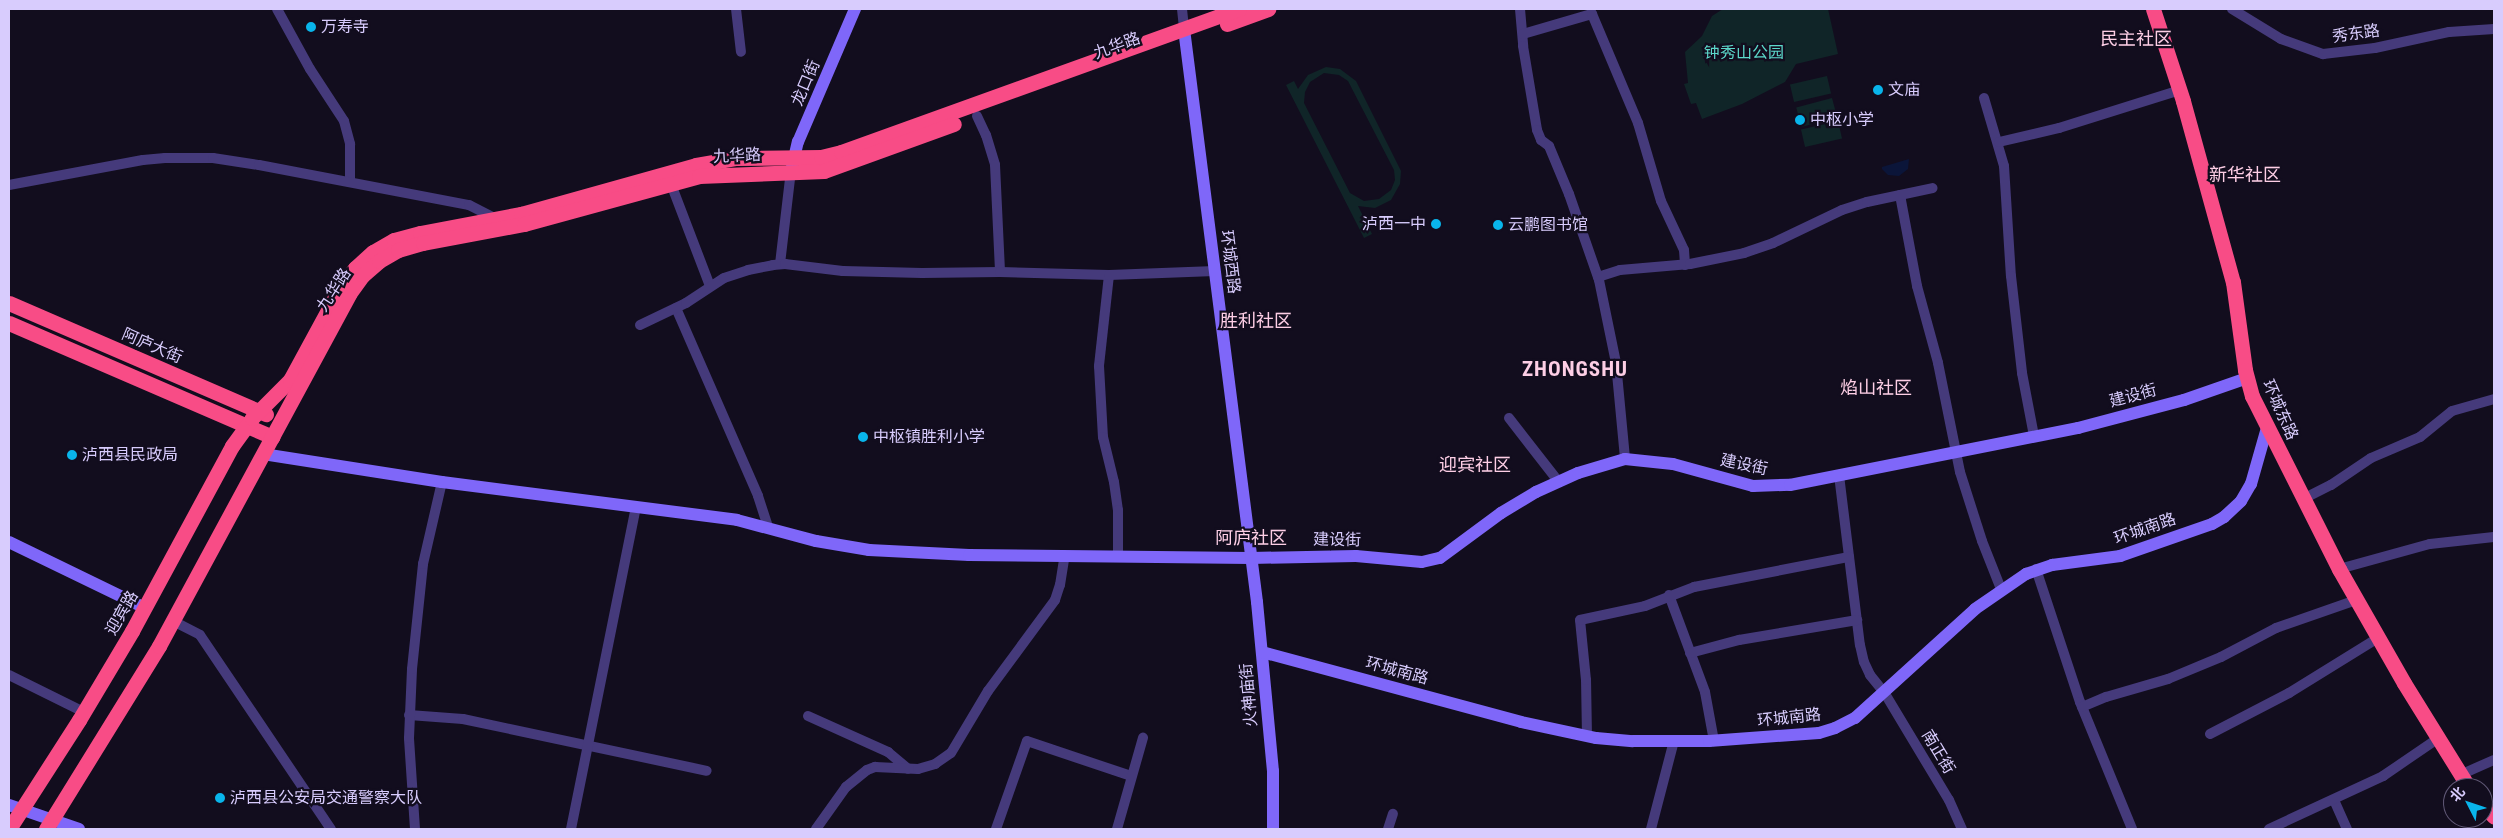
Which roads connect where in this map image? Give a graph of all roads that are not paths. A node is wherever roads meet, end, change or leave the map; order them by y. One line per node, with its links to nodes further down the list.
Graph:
1 (277, 9): 19 (street)
2 (736, 9): 13 (street)
3 (855, 9): 18 (street, 龙口街)
4 (1182, 9): 11 (street)
5 (1239, 9): 11 (highway, 九华路)
6 (1268, 9): 11 (highway, 九华路)
7 (2153, 9): 14 (highway, 环城东路)
8 (2232, 9): 10 (street, 秀东路)
9 (1522, 11): 12 (street)
10 (2494, 29)
11 (1185, 34): 16 (highway, 九华路); 18 (highway, 九华路); 28 (street, 环城西路)
12 (1523, 34): 26 (street); 30 (street)
13 (741, 52)
14 (2180, 90): 17 (street); 36 (highway, 环城东路)
15 (1984, 98): 17 (street)
16 (977, 116): 18 (highway, 九华路); 27 (street)
17 (1999, 142): 43 (street)
18 (793, 164): 20 (highway, 九华路); 24 (highway, 九华路); 25 (street)
19 (350, 182): 21 (street); 24 (street)
20 (671, 184): 31 (street); 40 (highway, 九华路)
21 (9, 186)
22 (1933, 188): 23 (street)
23 (1900, 195): 26 (street); 45 (street)
24 (496, 219): 38 (highway, 九华路)
25 (780, 264): 27 (street); 31 (street)
26 (1685, 265): 30 (street)
27 (1000, 272): 29 (street)
28 (1215, 272): 29 (street); 59 (street, 环城西路)
29 (1109, 275): 57 (street)
30 (1598, 277): 47 (street)
31 (710, 286): 33 (street)
32 (9, 303): 38 (highway, 阿庐大街)
33 (676, 308): 35 (street); 53 (street)
34 (9, 323): 41 (highway)
35 (640, 325)
36 (2247, 378): 42 (highway, 环城东路); 43 (street, 建设街)
37 (2494, 399): 51 (street)
38 (259, 411): 40 (highway, 阿庐大街); 41 (highway, 迎宾路)
39 (1509, 418): 49 (street)
40 (281, 421): 44 (highway)
41 (246, 426): 44 (highway); 65 (highway, 迎宾路)
42 (2267, 428): 51 (highway, 环城东路); 60 (street, 环城南路)
43 (2034, 436): 45 (street, 建设街)
44 (272, 437): 46 (highway)
45 (1956, 451): 48 (street, 建设街); 62 (street)
46 (263, 454): 50 (street, 建设街); 67 (highway)
47 (1625, 459): 48 (street, 建设街); 49 (street, 建设街)
48 (1839, 475): 58 (street, 南正街)
49 (1558, 481): 59 (street, 建设街)
50 (442, 482): 52 (street, 建设街); 75 (street)
51 (2303, 499): 61 (highway, 环城东路)
52 (636, 508): 53 (street, 建设街); 83 (street)
53 (768, 527): 56 (street, 建设街)
54 (2494, 537): 61 (street)
55 (9, 542): 65 (street)
56 (1065, 555): 57 (street, 建设街); 85 (street)
57 (1118, 556): 59 (street, 建设街)
58 (1849, 557): 63 (street); 66 (street, 南正街)
59 (1251, 558): 69 (street, 火神庙街)
60 (2036, 569): 62 (street, 环城南路); 73 (street)
61 (2339, 569): 64 (highway, 环城东路)
62 (2002, 589): 72 (street, 环城南路)
63 (1669, 596): 70 (street); 78 (street)
64 (2356, 600): 68 (highway, 环城东路); 73 (street)
65 (145, 608): 74 (highway, 迎宾路)
66 (1857, 620): 70 (street); 72 (street, 南正街)
67 (173, 621): 93 (highway); 96 (street)
68 (2378, 638): 77 (street); 80 (highway, 环城东路)
69 (1262, 652): 78 (street, 环城南路); 102 (street, 火神庙街)
70 (1690, 653): 82 (street)
71 (9, 675): 74 (street)
72 (1884, 692): 82 (street, 环城南路); 105 (street, 南正街)
73 (2082, 707): 106 (street)
74 (84, 712): 91 (highway, 迎宾路)
75 (409, 715): 83 (street); 97 (street)
76 (808, 716): 85 (street)
77 (2210, 734)
78 (1586, 736): 81 (street, 环城南路)
79 (1144, 738): 88 (street)
80 (2437, 739): 87 (highway, 环城东路); 90 (street)
81 (1674, 741): 82 (street, 环城南路); 104 (street)
82 (1714, 741)
83 (588, 745): 86 (street); 98 (street)
84 (2494, 760): 87 (street)
85 (908, 769): 99 (street)
86 (707, 771)
87 (2460, 775): 89 (highway, 环城东路)
88 (1131, 776): 100 (street); 101 (street)
89 (2462, 778)
90 (2334, 800): 107 (street); 108 (street)
91 (15, 807): 93 (street); 94 (highway, 迎宾路)
92 (1392, 814): 103 (street)
93 (49, 825): 95 (street)
94 (9, 829)
95 (79, 829)
96 (331, 829)
97 (415, 829)
98 (571, 829)
99 (816, 829)
100 (996, 829)
101 (1117, 829)
102 (1273, 829)
103 (1388, 829)
104 (1651, 829)
105 (1962, 829)
106 (2132, 829)
107 (2269, 829)
108 (2347, 829)

